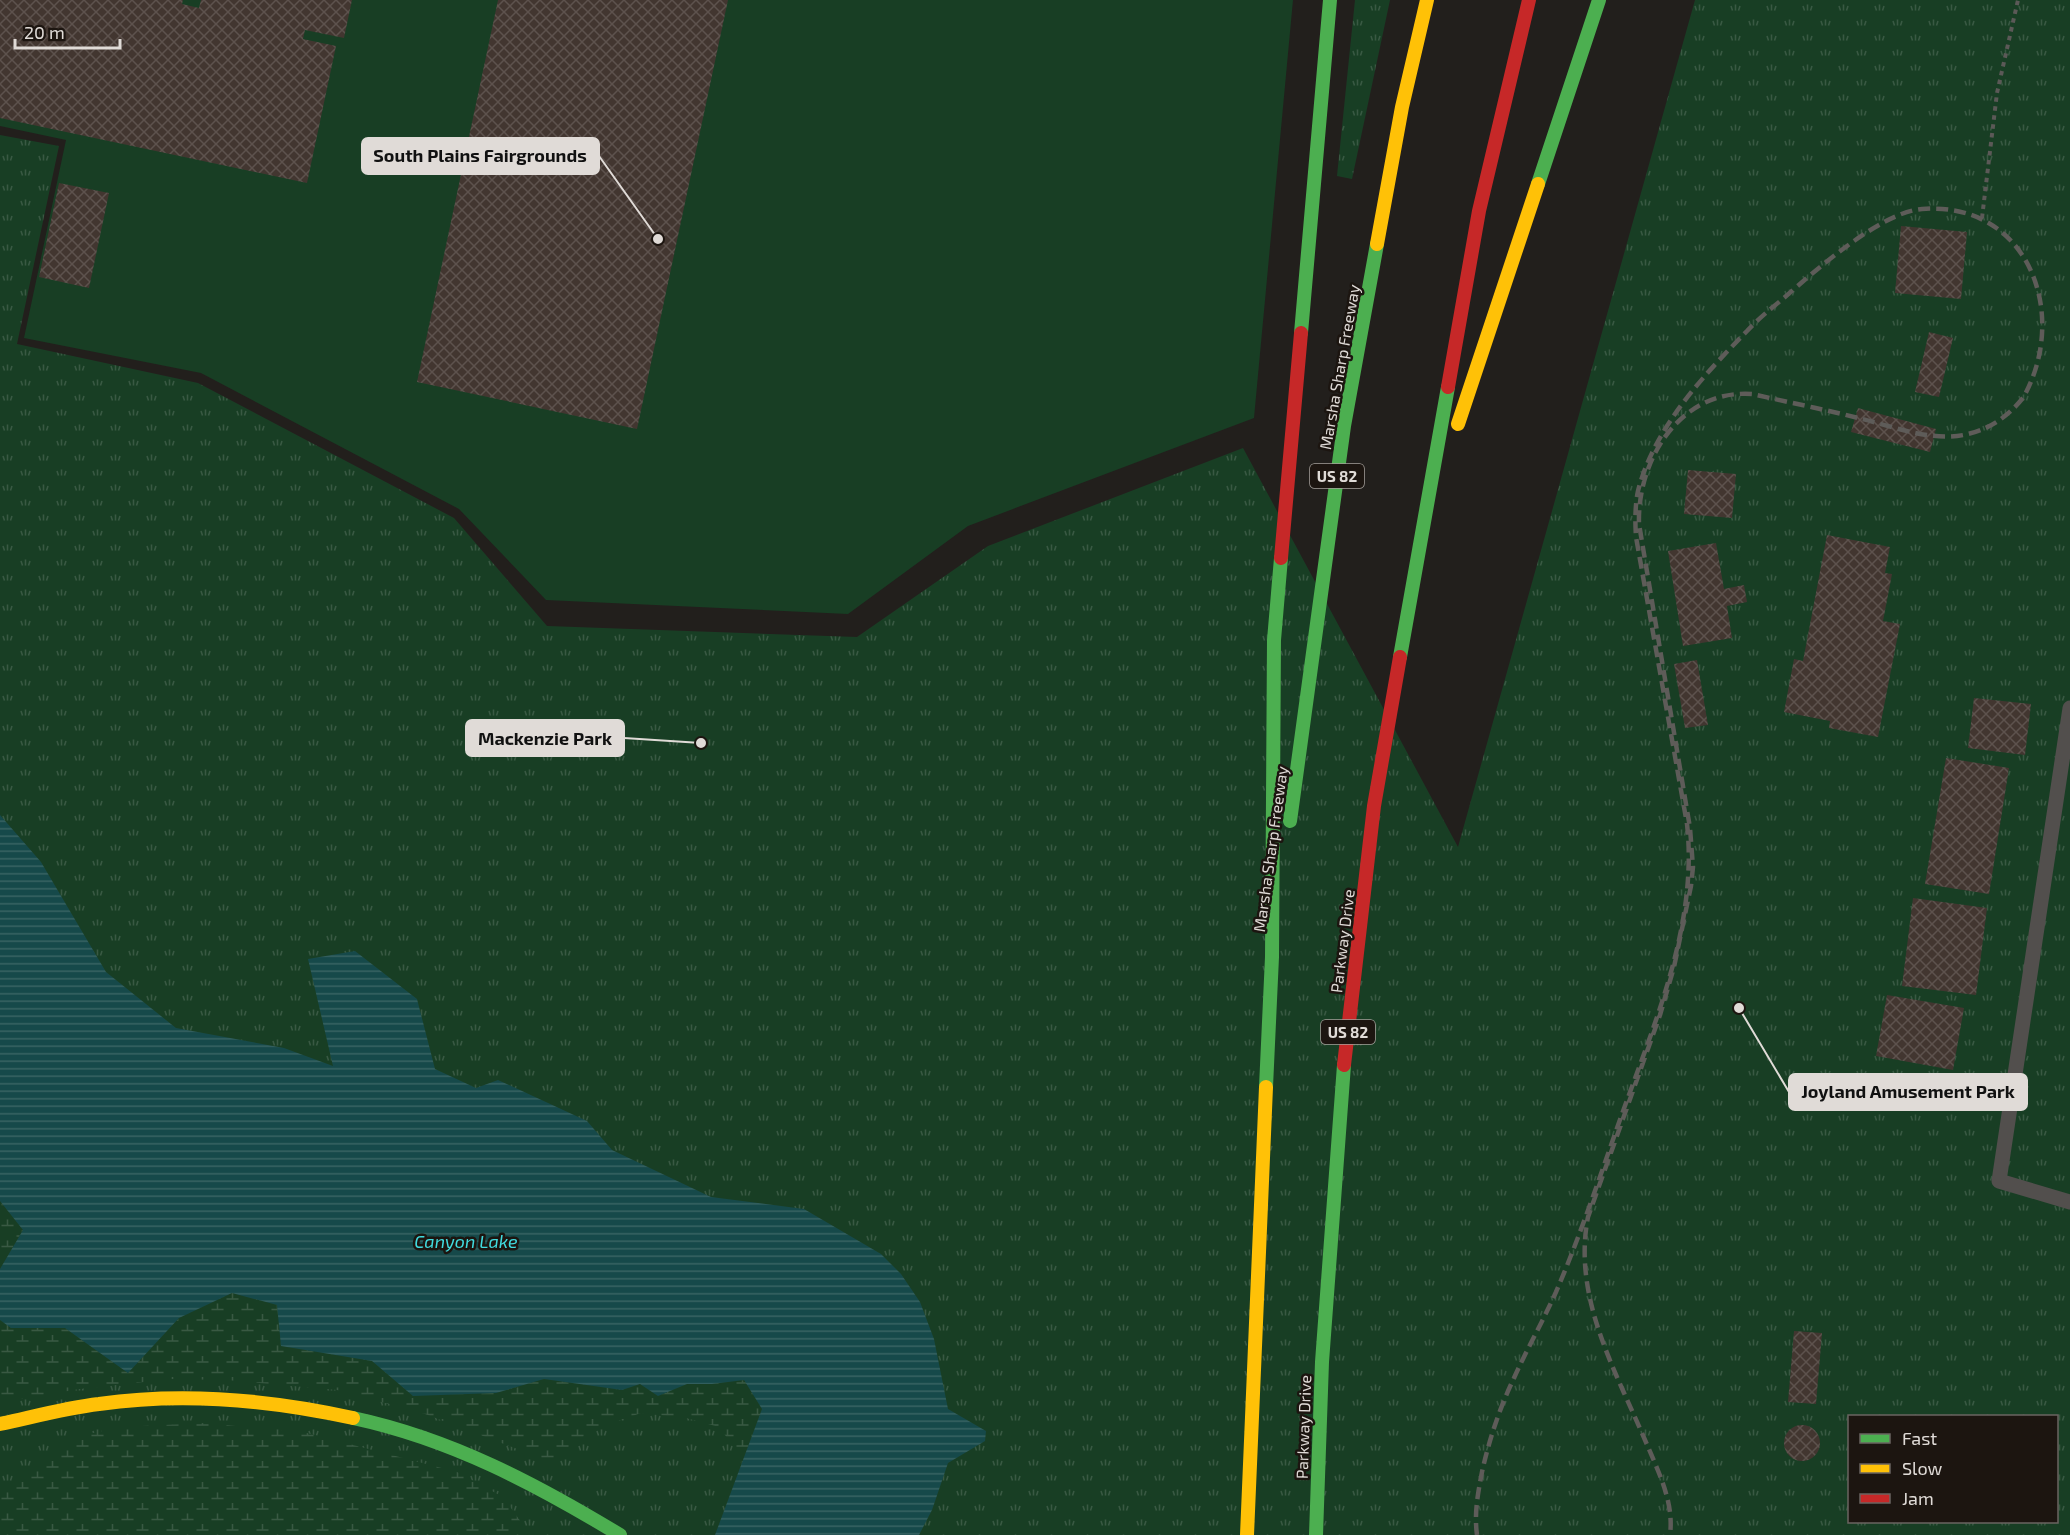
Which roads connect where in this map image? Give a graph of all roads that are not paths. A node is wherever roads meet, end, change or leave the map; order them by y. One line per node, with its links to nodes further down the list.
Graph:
1 (1330, 0): 7 (main road)
2 (1427, 0): 7 (main road, Marsha Sharp Freeway / US 82)
3 (1529, 0): 5 (main road, US 82)
4 (1599, 0): 5 (main road)
5 (1421, 534): 12 (main road, Parkway Drive / US 82)
6 (2070, 708): 8 (lane)
7 (1272, 957): 11 (main road, US 82)
8 (2070, 1202)
9 (0, 1424): 10 (main road)
10 (620, 1535)
11 (1247, 1535)
12 (1316, 1535)

